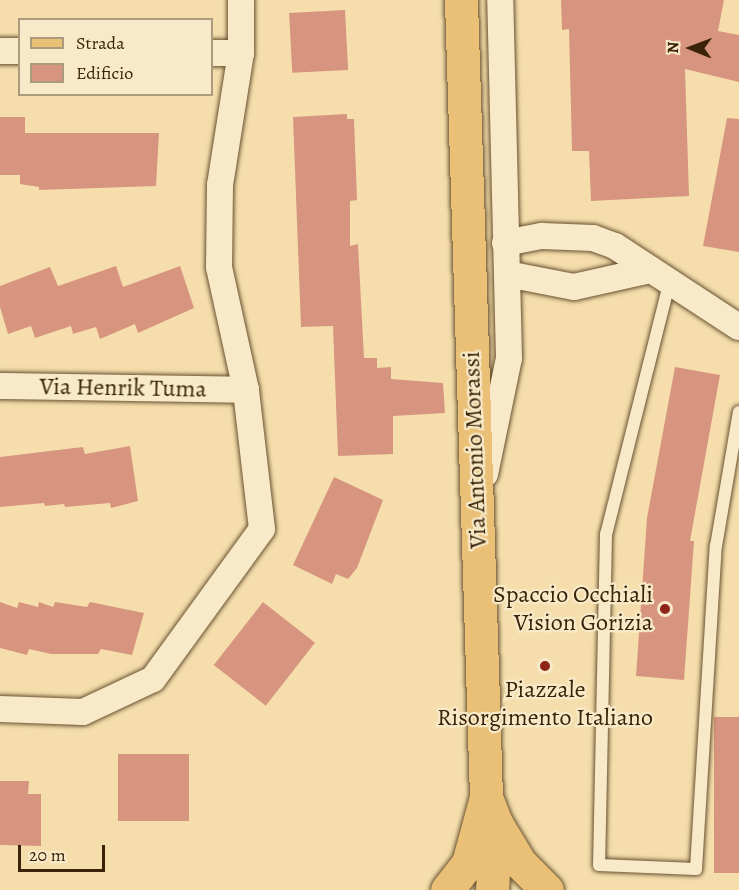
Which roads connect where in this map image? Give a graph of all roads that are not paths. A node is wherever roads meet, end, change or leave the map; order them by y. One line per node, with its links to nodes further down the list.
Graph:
1 (241, 0): 7 (street, Via Henrik Tuma)
2 (461, 0): 15 (main road, Via Antonio Morassi)
3 (500, 0): 8 (street)
4 (0, 51): 5 (street)
5 (18, 51)
6 (213, 53): 7 (street)
7 (241, 53): 13 (street, Via Henrik Tuma)
8 (506, 243): 9 (street); 10 (street)
9 (507, 274): 10 (street); 15 (street)
10 (659, 277): 11 (street); 14 (lane)
11 (739, 327)
12 (0, 386): 13 (street, Via Henrik Tuma)
13 (246, 390): 16 (street, Via Henrik Tuma)
14 (739, 412)
15 (477, 512): 17 (main road, Via Antonio Morassi)
16 (0, 709)
17 (491, 810): 18 (main road, Via Antonio Morassi); 19 (main road); 20 (main road)
18 (447, 890)
19 (492, 890)
20 (547, 890)

